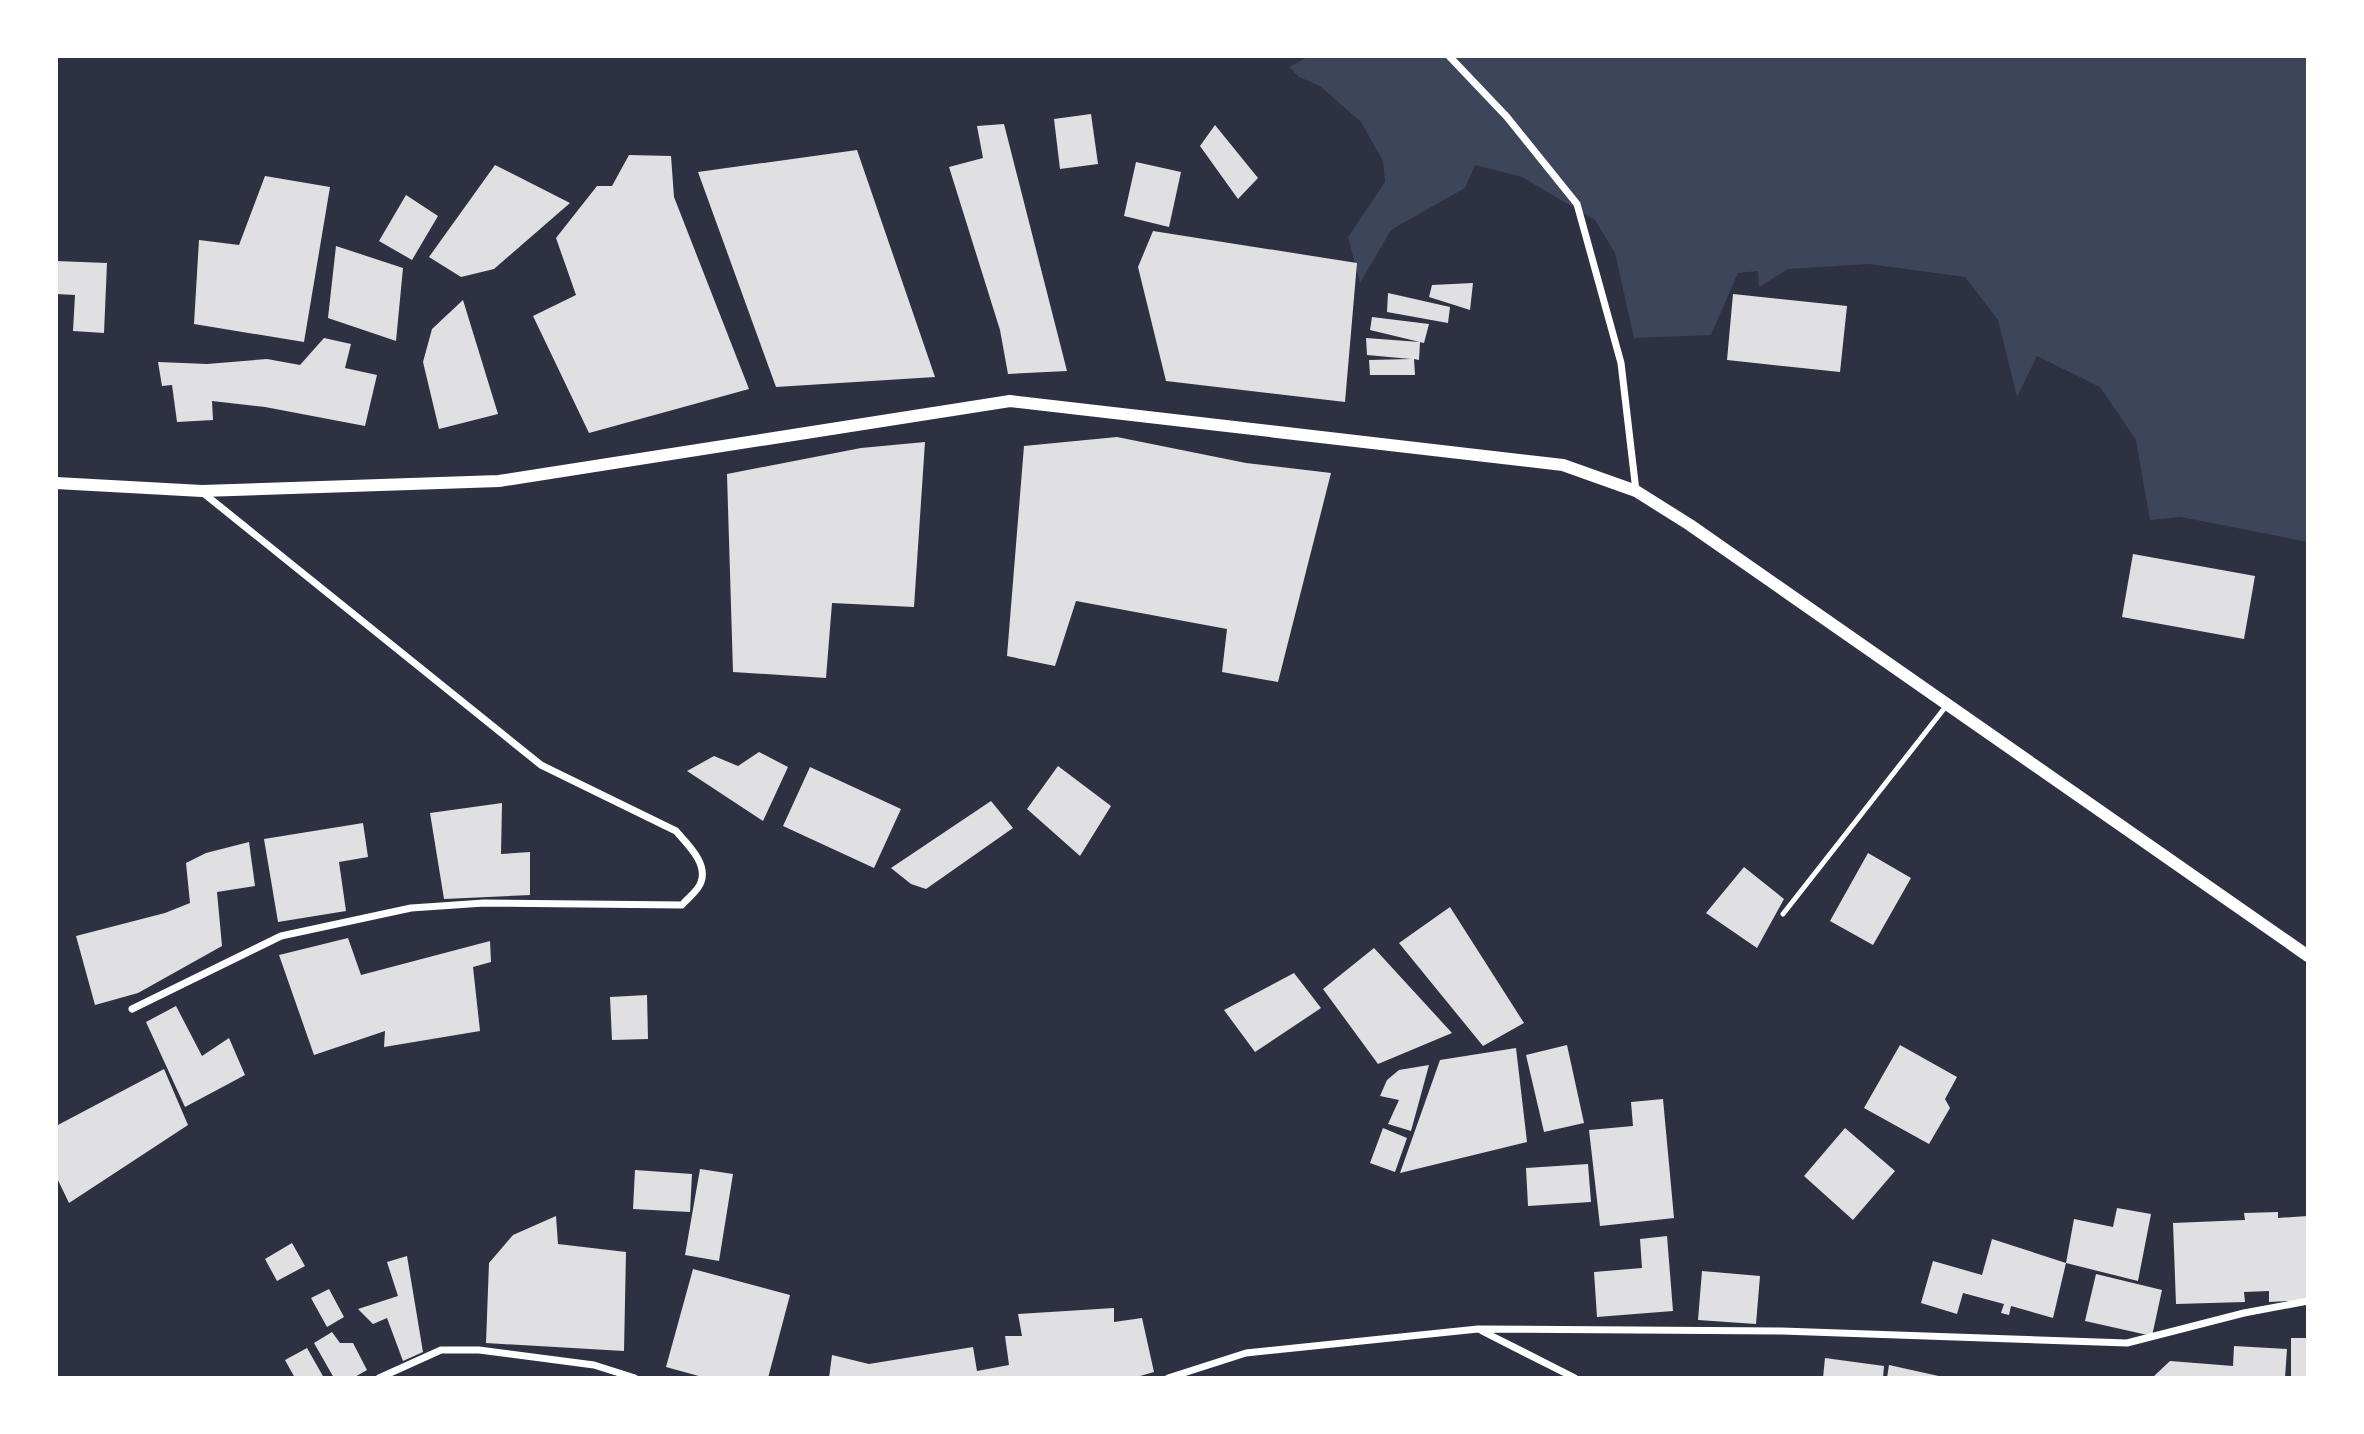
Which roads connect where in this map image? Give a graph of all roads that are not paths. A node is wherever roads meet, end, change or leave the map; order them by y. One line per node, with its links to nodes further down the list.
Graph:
1 (1448, 56): 4 (street)
2 (56, 483): 3 (street)
3 (202, 491): 4 (street); 8 (street)
4 (1636, 491): 5 (street)
5 (1947, 705): 6 (lane); 7 (street)
6 (1783, 914)
7 (2308, 956)
8 (132, 1009)
9 (2308, 1301): 10 (street)
10 (1478, 1329): 13 (street); 14 (street)
11 (379, 1378): 12 (street)
12 (635, 1378)
13 (1168, 1378)
14 (1575, 1378)

